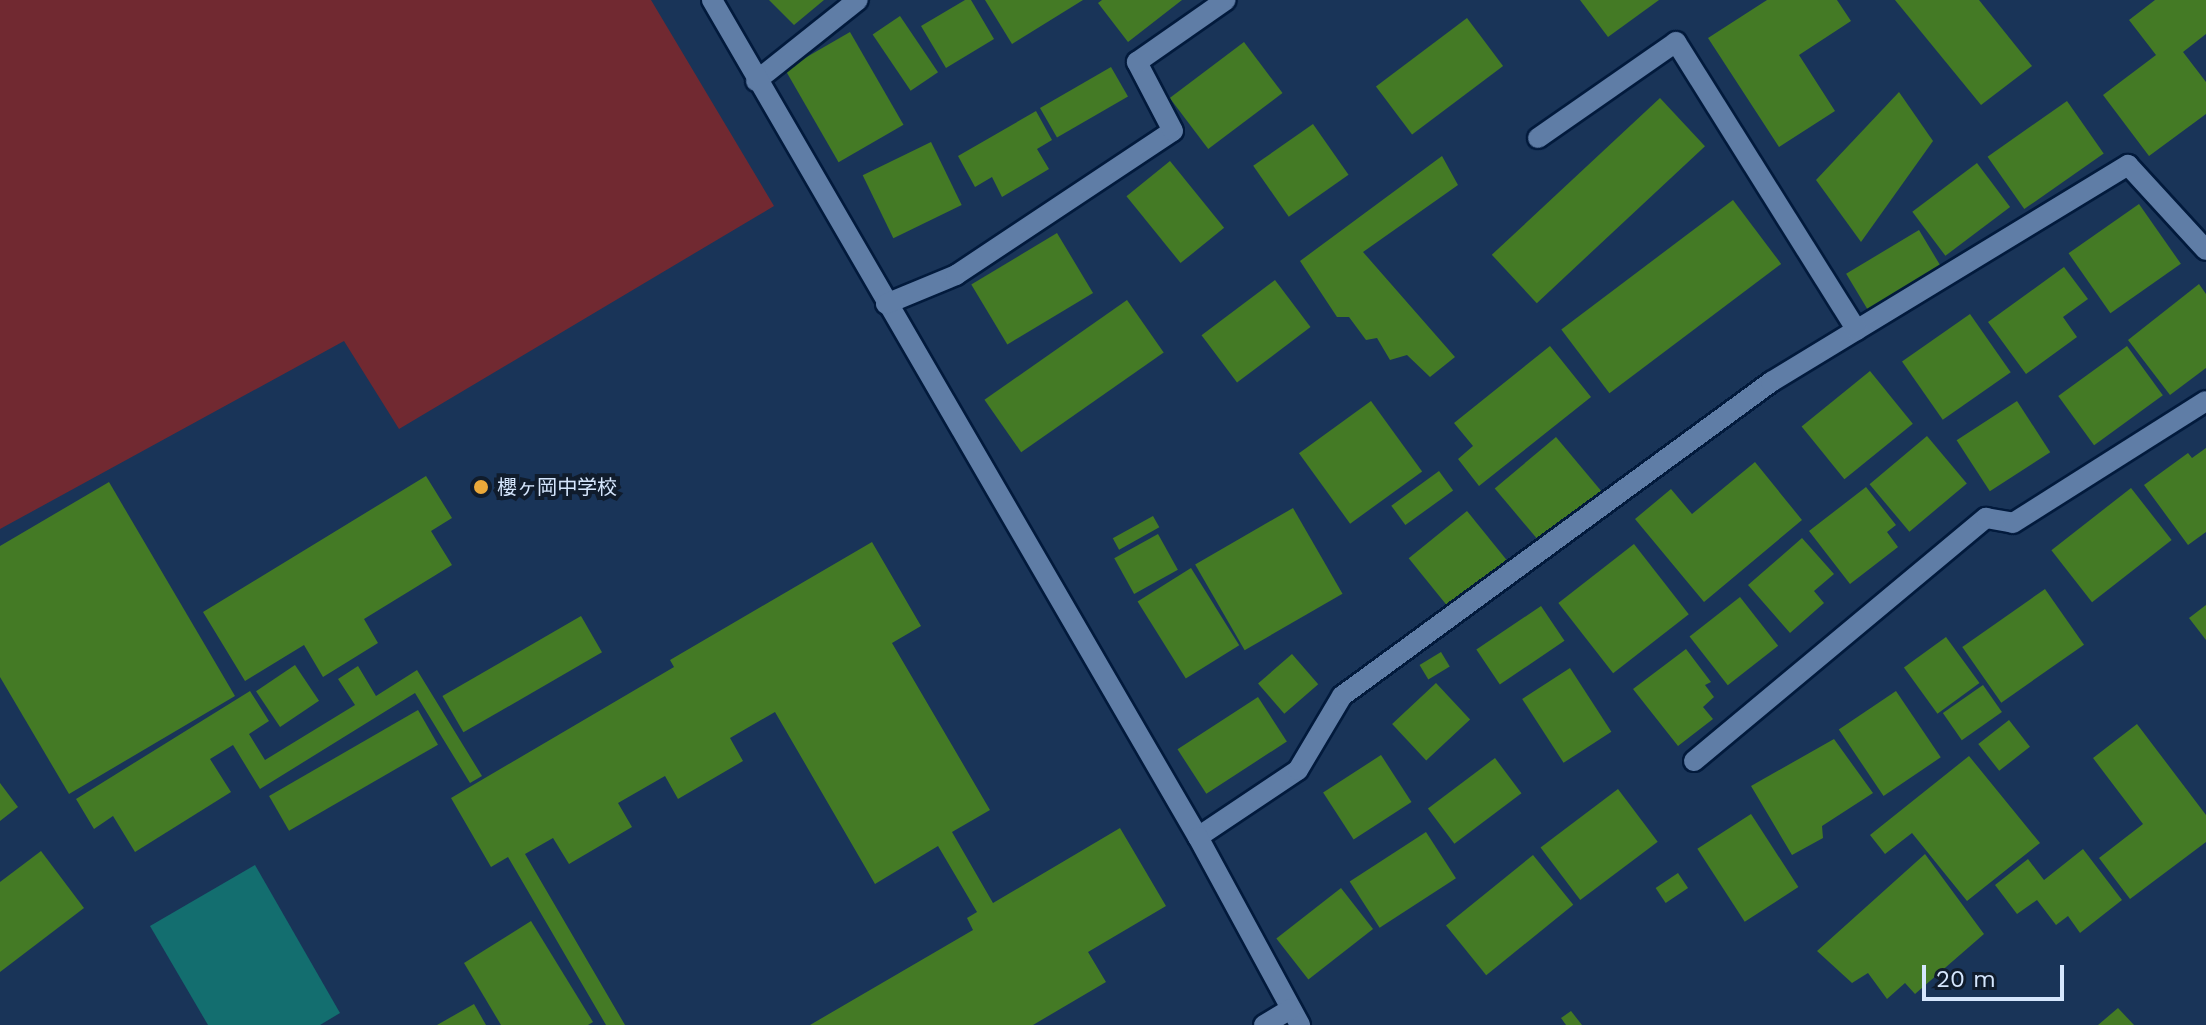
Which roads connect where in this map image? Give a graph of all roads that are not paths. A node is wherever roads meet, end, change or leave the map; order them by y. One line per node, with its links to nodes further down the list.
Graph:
1 (712, 0): 4 (street)
2 (858, 0): 4 (street)
3 (1226, 0): 7 (street)
4 (756, 81): 7 (street)
5 (1538, 138): 8 (street)
6 (2206, 250): 8 (street)
7 (886, 304): 11 (street)
8 (1857, 330): 11 (street)
9 (2206, 401): 10 (street)
10 (1694, 761)
11 (1198, 837): 12 (street)
12 (1295, 1017): 13 (street)
13 (1264, 1025)

